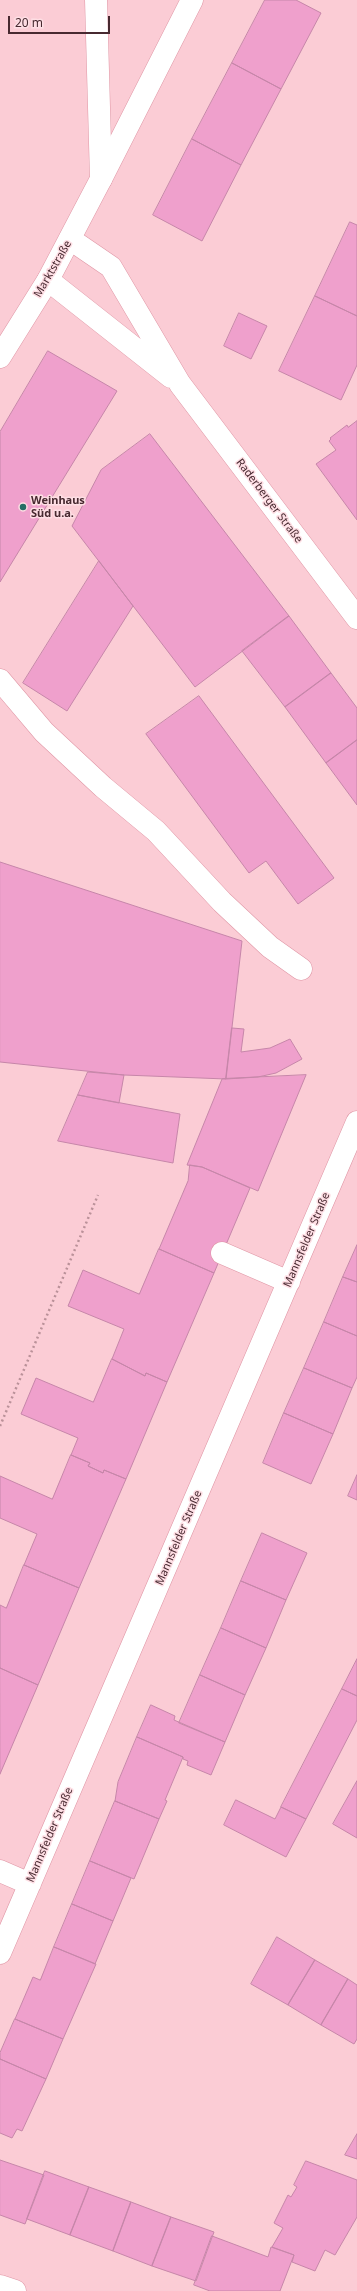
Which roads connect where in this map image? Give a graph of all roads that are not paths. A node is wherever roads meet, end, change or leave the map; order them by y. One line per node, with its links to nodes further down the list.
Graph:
1 (96, 0): 3 (street, Marktstraße)
2 (192, 0): 3 (street, Marktstraße)
3 (101, 179): 4 (street, Marktstraße)
4 (70, 239): 5 (street, Marktstraße); 7 (street, Raderberger Straße)
5 (48, 280): 6 (street, Marktstraße); 7 (street, Raderberger Straße)
6 (0, 356)
7 (180, 384): 8 (street, Raderberger Straße)
8 (357, 618)
9 (0, 680): 10 (street)
10 (301, 969)
11 (357, 1122): 13 (street, Mannsfelder Straße)
12 (222, 1253): 13 (street)
13 (289, 1282): 15 (street, Mannsfelder Straße)
14 (0, 1871): 15 (street)
15 (30, 1884): 16 (street, Mannsfelder Straße)
16 (0, 1953)
17 (0, 2286): 18 (street)
18 (15, 2291)

